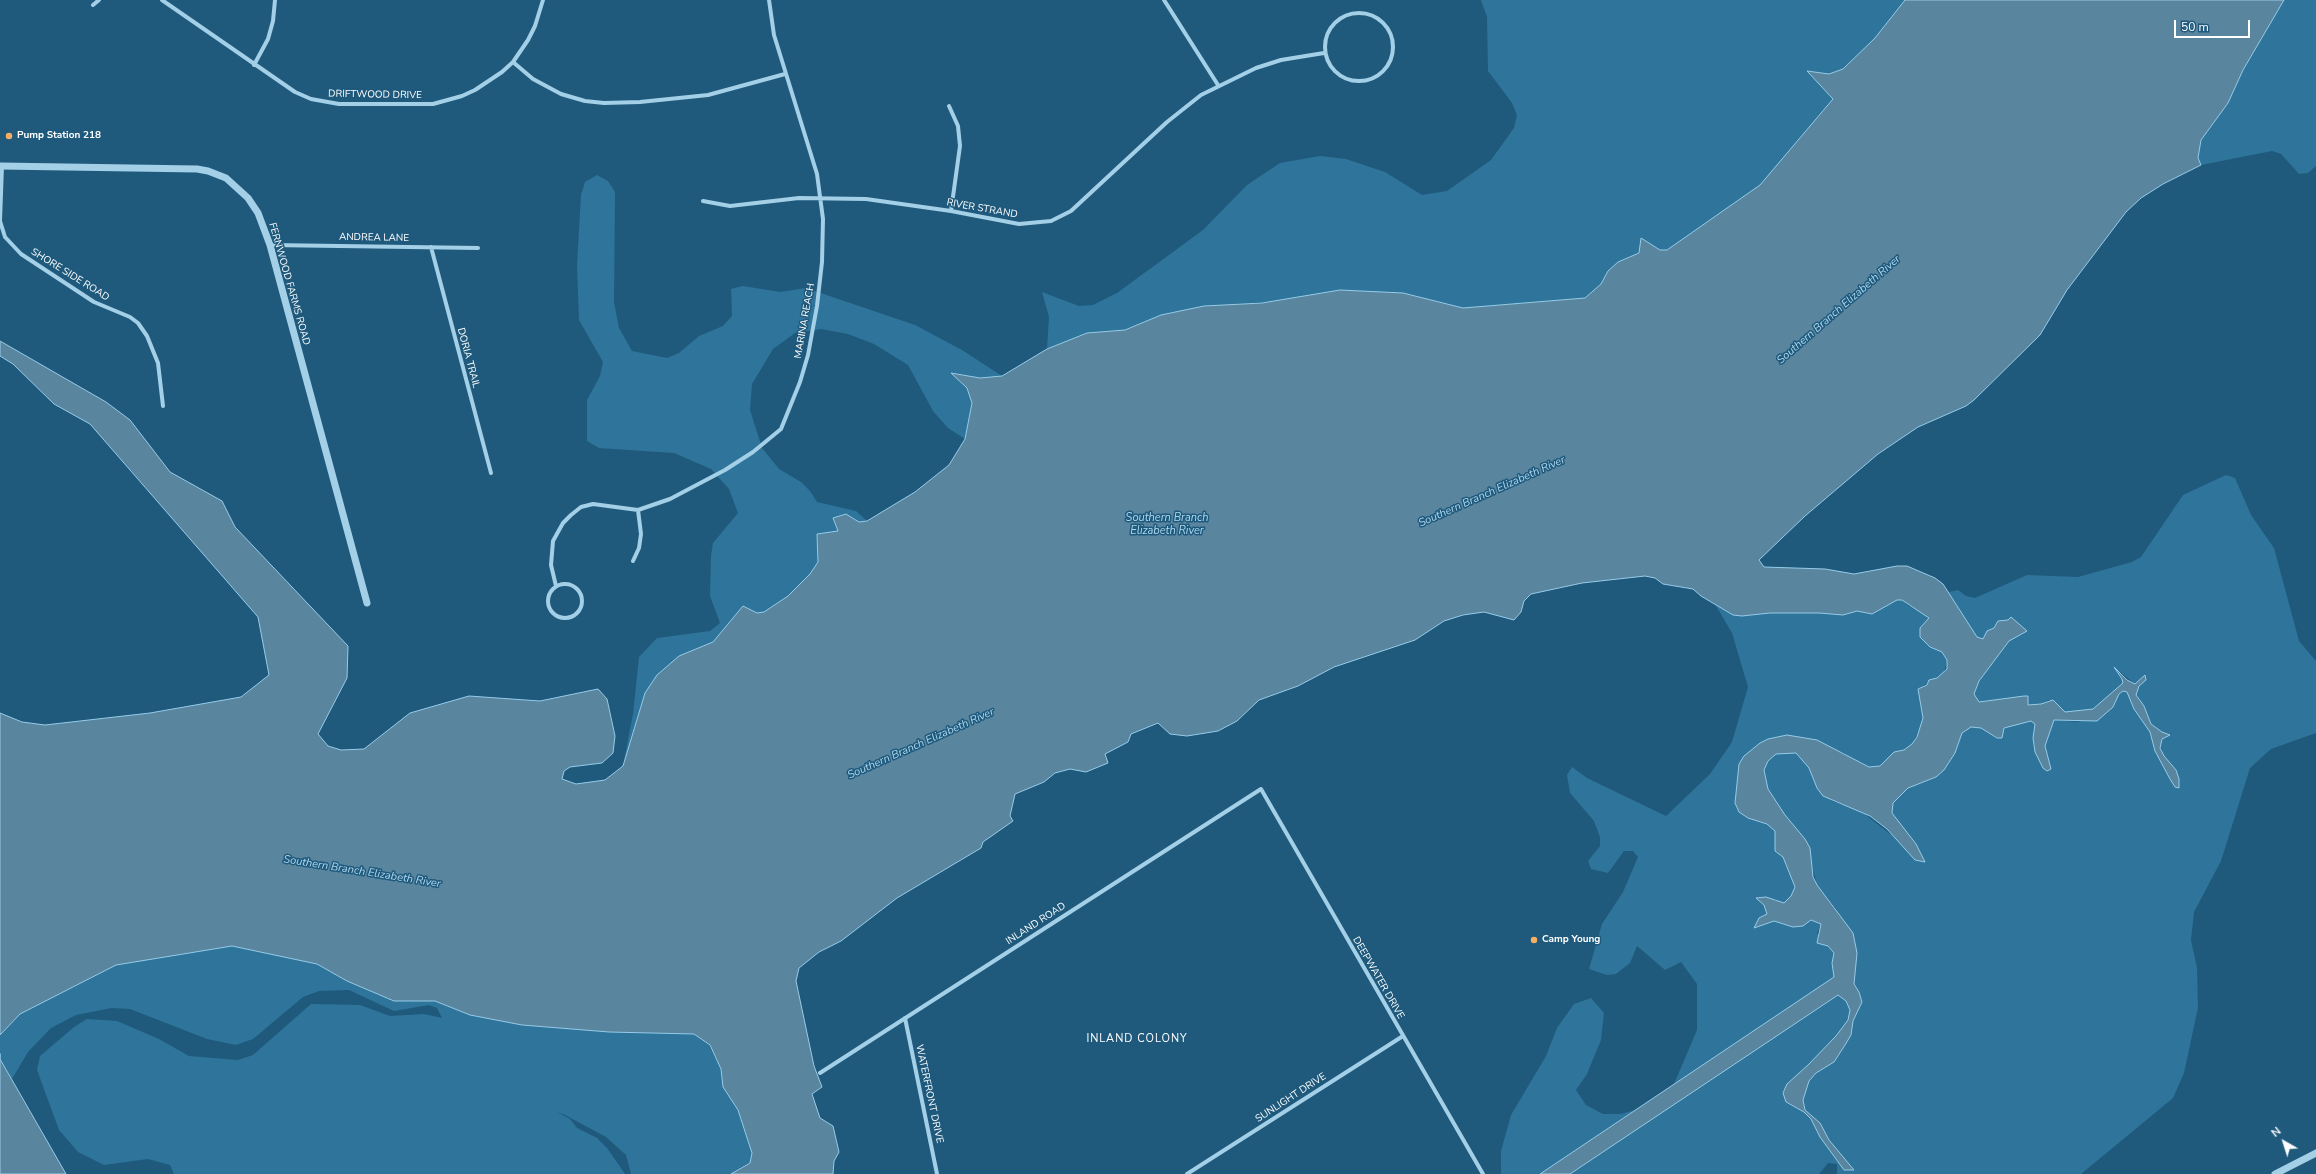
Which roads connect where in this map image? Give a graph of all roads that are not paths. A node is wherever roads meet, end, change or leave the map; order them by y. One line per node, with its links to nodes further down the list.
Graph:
1 (98, 0): 7 (street)
2 (162, 0): 10 (street, DRIFTWOOD DRIVE)
3 (275, 0): 10 (street)
4 (543, 0): 9 (street, DRIFTWOOD DRIVE)
5 (769, 0): 11 (street, MARINA REACH)
6 (1164, 0): 12 (street)
7 (93, 5)
8 (1324, 53): 8 (street); 12 (street, RIVER STRAND)
9 (513, 62): 10 (street, DRIFTWOOD DRIVE); 11 (street)
10 (254, 65)
11 (785, 74): 15 (street, MARINA REACH)
12 (1218, 85): 17 (street, RIVER STRAND)
13 (949, 106): 17 (street)
14 (1, 166): 18 (street, FERNWOOD FARMS ROAD); 21 (street, SHORE SIDE ROAD)
15 (820, 197): 16 (street, RIVER STRAND); 17 (street, RIVER STRAND); 23 (street, MARINA REACH)
16 (704, 201)
17 (951, 211)
18 (270, 245): 19 (street, ANDREA LANE); 26 (street, FERNWOOD FARMS ROAD)
19 (431, 247): 20 (street, ANDREA LANE); 22 (street, DORIA TRAIL)
20 (478, 248)
21 (163, 406)
22 (491, 473)
23 (638, 510): 24 (street); 25 (street, MARINA REACH)
24 (633, 561)
25 (556, 586): 25 (street)
26 (367, 603)
27 (1261, 789): 28 (street, INLAND ROAD); 29 (street, DEEPWATER DRIVE)
28 (905, 1018): 30 (street, INLAND ROAD); 33 (street, WATERFRONT DRIVE)
29 (1403, 1036): 34 (street, SUNLIGHT DRIVE); 35 (street, DEEPWATER DRIVE)
30 (820, 1073)
31 (2316, 1153): 32 (street)
32 (2280, 1173)
33 (937, 1174)
34 (1187, 1174)
35 (1483, 1174)

